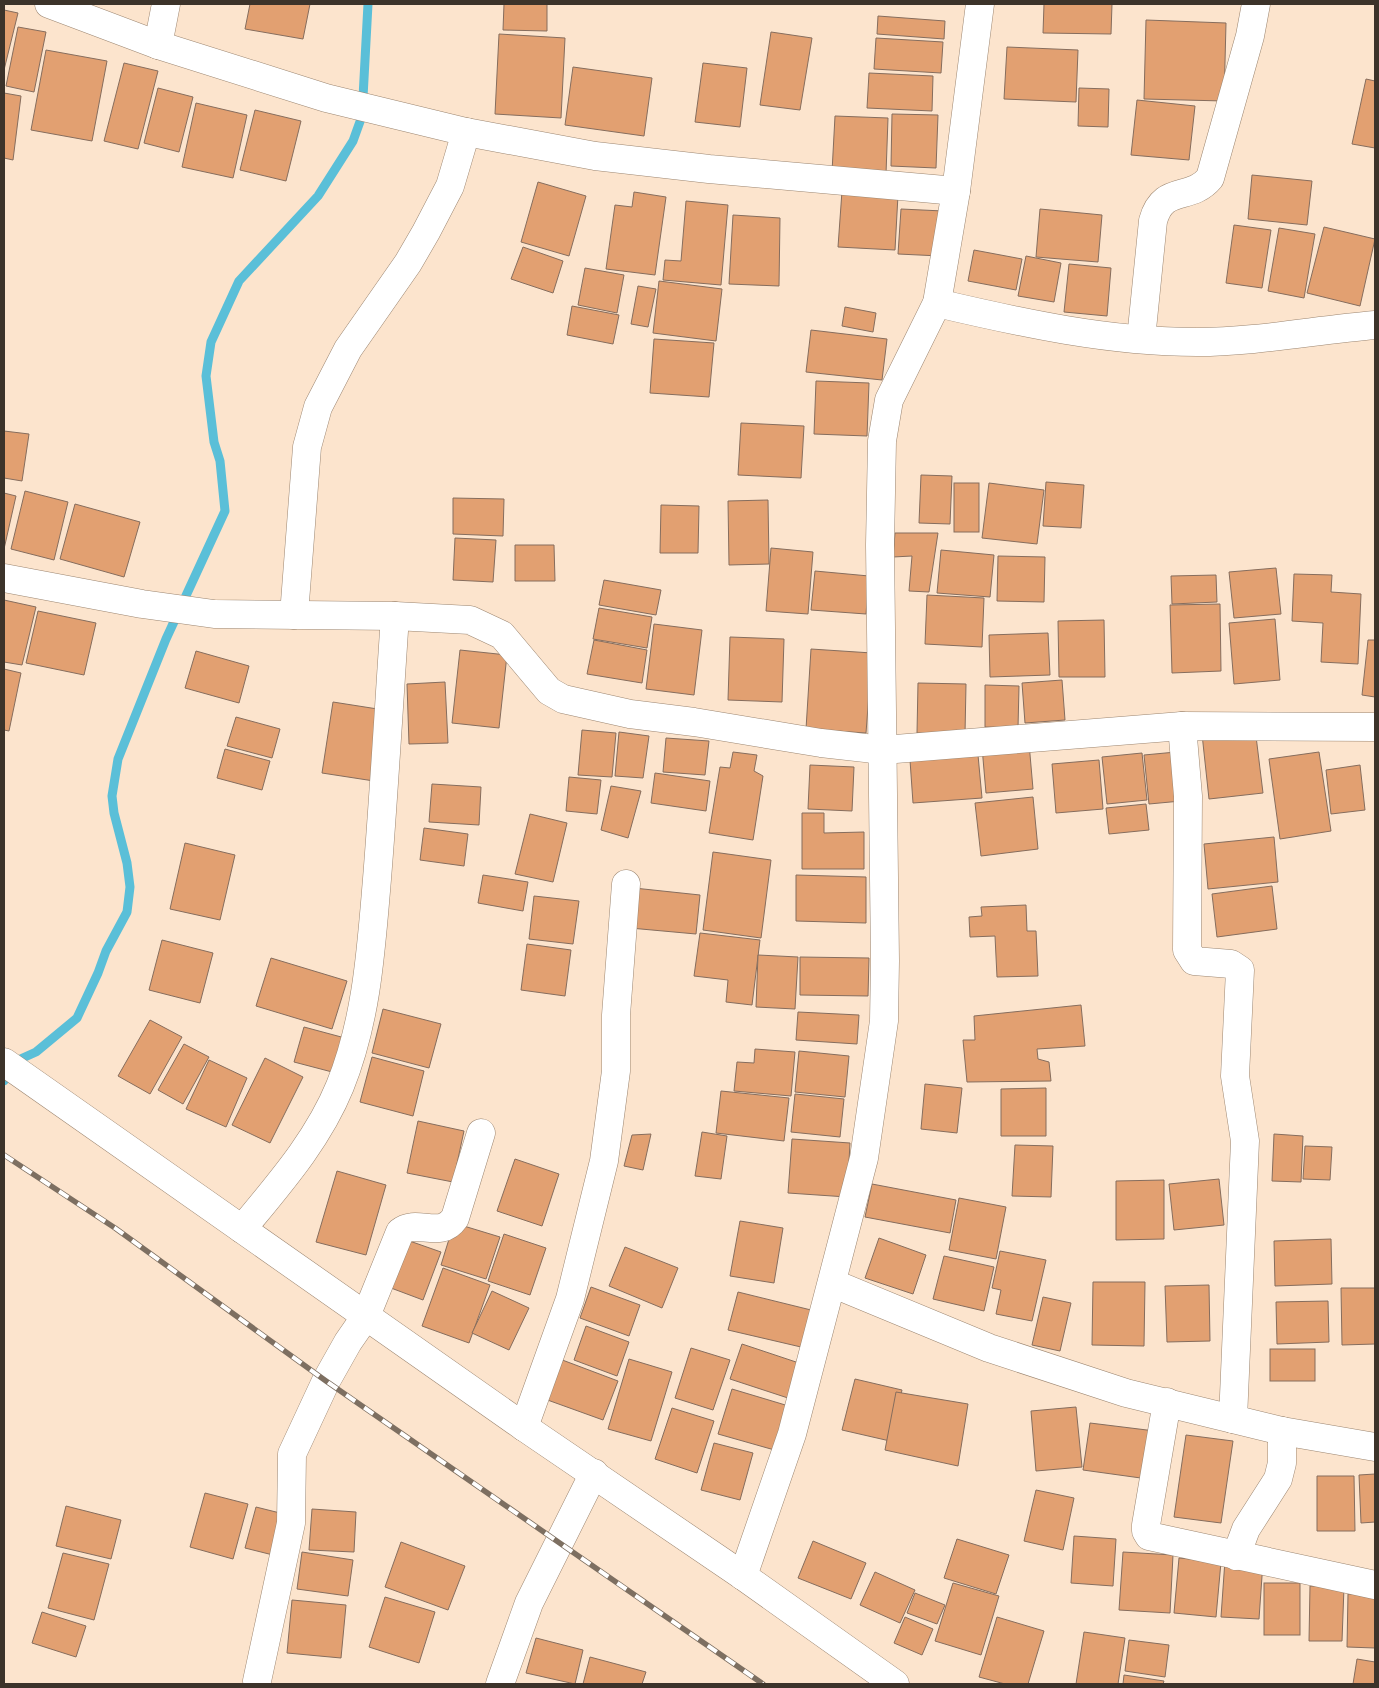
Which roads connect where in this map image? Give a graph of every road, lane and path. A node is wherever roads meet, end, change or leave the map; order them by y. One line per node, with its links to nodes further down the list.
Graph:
1 (49, 4): 5 (street)
2 (166, 4): 5 (street)
3 (980, 4): 7 (street)
4 (1256, 4): 10 (street)
5 (158, 45): 6 (street)
6 (466, 132): 7 (street); 12 (street)
7 (956, 192): 8 (street)
8 (938, 303): 10 (street); 16 (street)
9 (1375, 325): 10 (street)
10 (1141, 339)
11 (4, 578): 12 (street)
12 (294, 615): 13 (street)
13 (395, 616): 16 (street); 20 (street)
14 (1182, 726): 15 (street); 16 (street); 24 (street)
15 (1375, 727)
16 (883, 750): 21 (street)
17 (626, 884): 25 (street)
18 (4, 1062): 20 (street)
19 (481, 1133): 22 (street)
20 (242, 1229): 22 (street)
21 (832, 1283): 23 (street); 30 (street)
22 (366, 1316): 25 (street); 32 (street)
23 (1166, 1402): 24 (street); 29 (street)
24 (1233, 1419): 26 (street)
25 (524, 1427): 28 (street)
26 (1282, 1431): 27 (street); 29 (street)
27 (1375, 1447)
28 (594, 1472): 30 (street); 33 (street)
29 (1236, 1556): 31 (street)
30 (743, 1576): 34 (street)
31 (1375, 1585)
32 (256, 1681)
33 (500, 1684)
34 (895, 1684)

